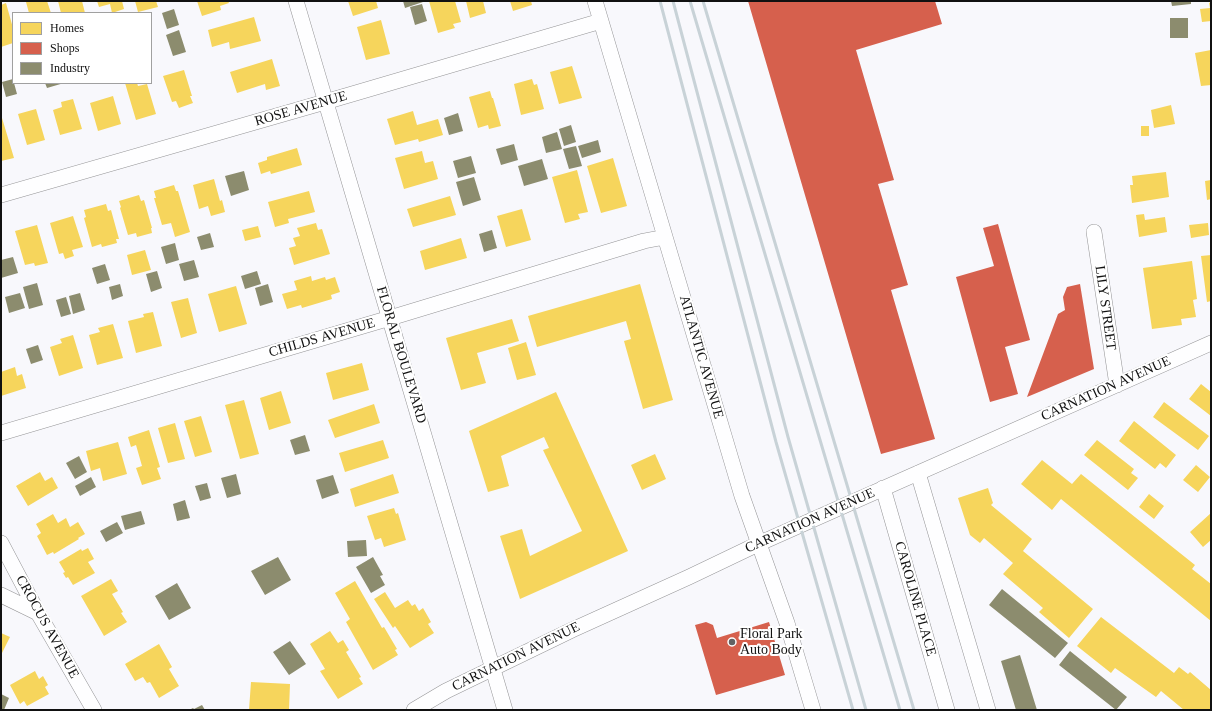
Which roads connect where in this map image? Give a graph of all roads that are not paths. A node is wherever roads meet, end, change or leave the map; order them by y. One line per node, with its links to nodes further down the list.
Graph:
1 (296, 1): 4 (street, FLORAL BOULEVARD)
2 (595, 1): 3 (street, ATLANTIC AVENUE)
3 (601, 21): 4 (street, ROSE AVENUE); 7 (street, ATLANTIC AVENUE)
4 (326, 102): 5 (street, ROSE AVENUE); 8 (street, FLORAL BOULEVARD)
5 (1, 195)
6 (1094, 232): 10 (street, LILY STREET)
7 (666, 237): 8 (street, CHILDS AVENUE); 15 (street, ATLANTIC AVENUE)
8 (390, 318): 11 (street, CHILDS AVENUE); 18 (street, FLORAL BOULEVARD)
9 (1211, 343): 10 (street, CARNATION AVENUE)
10 (1117, 385): 12 (street, CARNATION AVENUE)
11 (1, 433)
12 (918, 473): 13 (street, CARNATION AVENUE); 24 (street)
13 (882, 488): 15 (street, CARNATION AVENUE); 23 (street, CAROLINE PLACE)
14 (1, 543): 17 (street, CROCUS AVENUE)
15 (758, 544): 18 (street, CARNATION AVENUE); 22 (street, ATLANTIC AVENUE)
16 (1, 595): 17 (street)
17 (38, 613): 19 (street, CROCUS AVENUE)
18 (493, 669): 20 (street, CARNATION AVENUE); 21 (street, FLORAL BOULEVARD)
19 (94, 710)
20 (414, 710)
21 (505, 710)
22 (813, 710)
23 (947, 710)
24 (988, 710)

